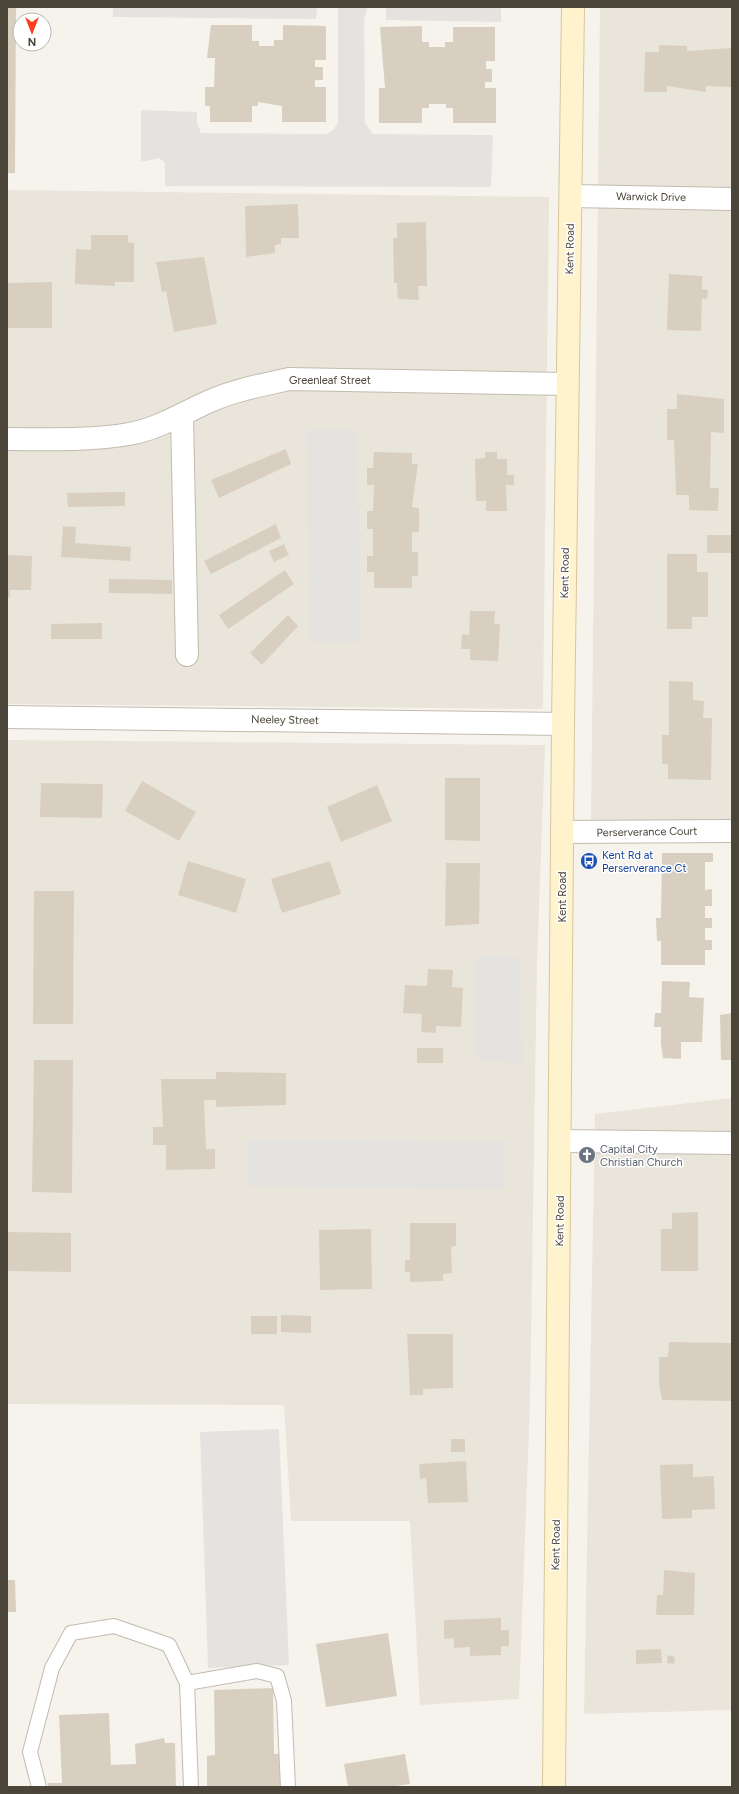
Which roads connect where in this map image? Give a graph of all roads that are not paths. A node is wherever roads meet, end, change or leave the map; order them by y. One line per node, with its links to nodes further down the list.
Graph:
1 (573, 7): 2 (street, Kent Road)
2 (571, 196): 3 (street, Warwick Drive); 4 (street, Kent Road)
3 (732, 198)
4 (567, 384): 5 (street, Greenleaf Street); 9 (street, Kent Road)
5 (182, 416): 6 (street, Greenleaf Street); 7 (street)
6 (7, 439)
7 (187, 655)
8 (7, 717): 9 (street, Neeley Street)
9 (563, 724): 11 (street, Kent Road)
10 (732, 831): 11 (street, Perserverance Court)
11 (562, 832): 12 (street, Kent Road)
12 (561, 1141): 13 (street); 18 (street, Kent Road)
13 (732, 1143)
14 (187, 1684): 15 (lane); 16 (lane); 17 (lane)
15 (39, 1787)
16 (191, 1787)
17 (288, 1787)
18 (554, 1787)

